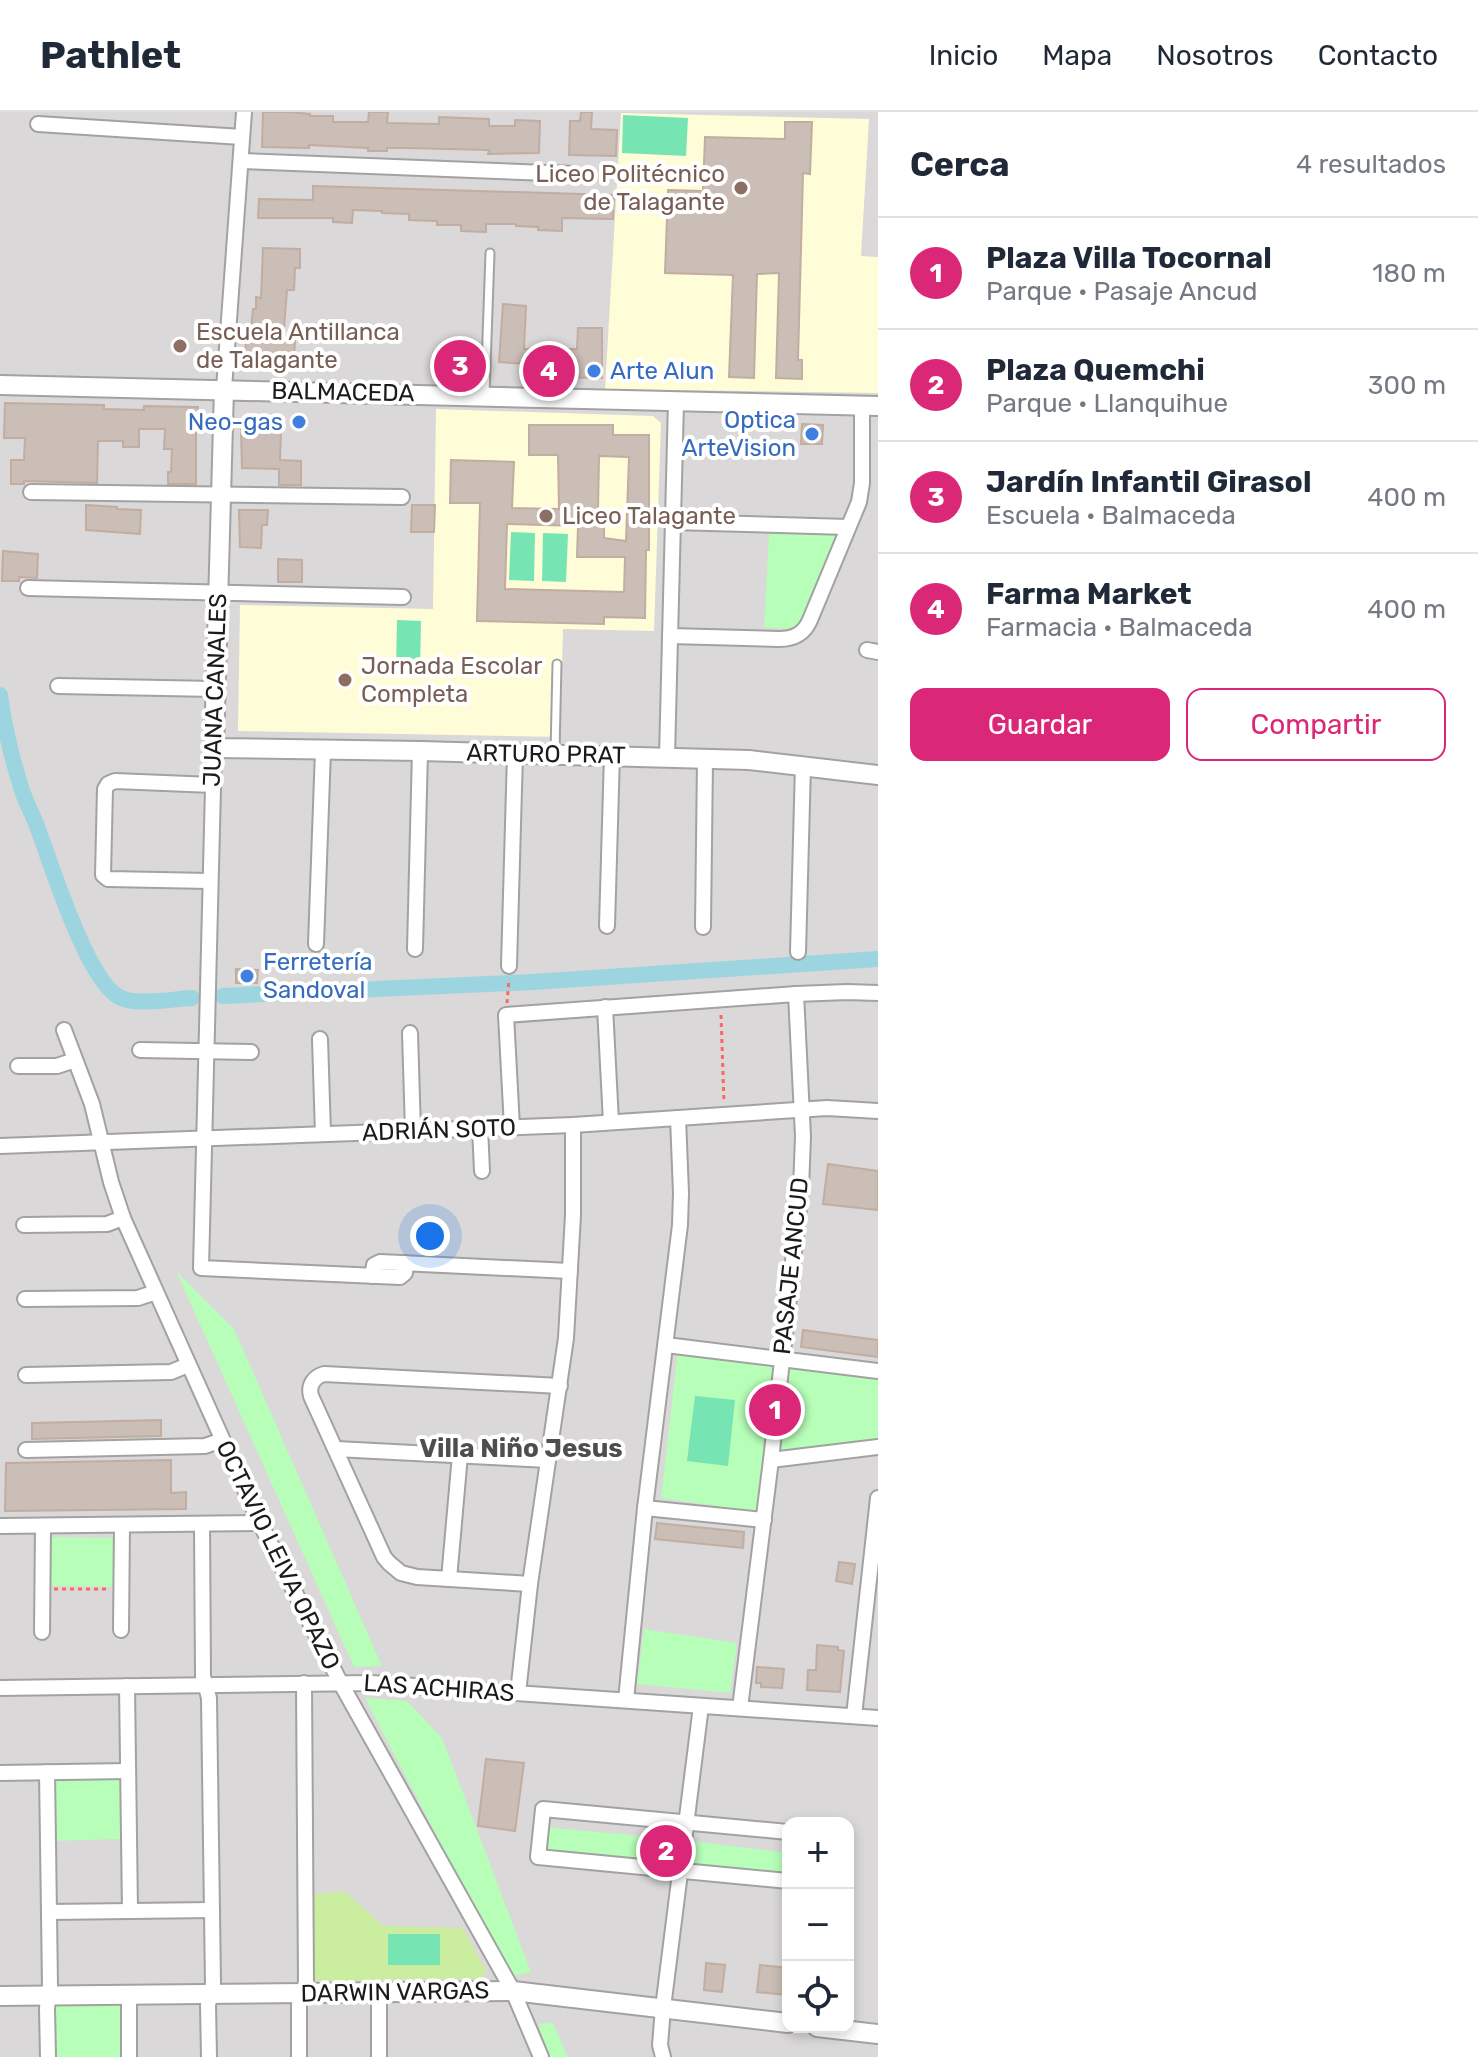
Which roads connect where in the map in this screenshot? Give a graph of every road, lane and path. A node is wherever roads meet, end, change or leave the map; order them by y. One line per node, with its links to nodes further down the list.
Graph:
1 (244, 112): 3 (street, JUANA CANALES)
2 (38, 124): 3 (street)
3 (242, 137): 4 (street, JUANA CANALES)
4 (241, 161): 5 (street); 8 (street, JUANA CANALES)
5 (575, 174)
6 (490, 253): 9 (lane)
7 (0, 385): 8 (street, BALMACEDA)
8 (224, 389): 9 (street, BALMACEDA); 13 (street, JUANA CANALES)
9 (485, 396): 10 (street, BALMACEDA)
10 (676, 401): 11 (street, BALMACEDA); 15 (street)
11 (870, 406): 16 (street)
12 (31, 492): 13 (street)
13 (221, 495): 14 (street); 18 (street, JUANA CANALES)
14 (402, 497)
15 (673, 522): 16 (street); 20 (street)
16 (848, 527): 20 (street)
17 (28, 588): 18 (street)
18 (218, 593): 19 (street); 23 (street, JUANA CANALES)
19 (403, 597)
20 (670, 636): 30 (street)
21 (557, 664): 28 (lane)
22 (58, 686): 23 (street)
23 (215, 689): 24 (street, JUANA CANALES)
24 (214, 748): 25 (street, ARTURO PRAT); 34 (street, JUANA CANALES)
25 (323, 750): 26 (street, ARTURO PRAT); 38 (street)
26 (420, 751): 27 (street, ARTURO PRAT); 39 (street)
27 (515, 754): 28 (street, ARTURO PRAT); 41 (street)
28 (555, 754): 29 (street, ARTURO PRAT)
29 (612, 755): 30 (street, ARTURO PRAT); 36 (street)
30 (667, 757): 31 (street, ARTURO PRAT)
31 (705, 759): 32 (street, ARTURO PRAT); 37 (street)
32 (803, 765): 33 (street, ARTURO PRAT); 40 (street)
33 (878, 775)
34 (213, 785): 35 (street, JUANA CANALES); 35 (street)
35 (210, 881): 51 (street, JUANA CANALES)
36 (607, 926)
37 (703, 927)
38 (316, 944)
39 (415, 949)
40 (798, 952)
41 (509, 972): 42 (path)
42 (508, 992)
43 (878, 993): 44 (street)
44 (796, 994): 45 (street); 55 (street, PASAJE ANCUD)
45 (720, 999): 46 (street); 57 (path)
46 (605, 1007): 59 (street); 61 (street)
47 (64, 1030): 53 (street, OCTAVIO LEIVA OPAZO)
48 (410, 1033): 63 (street)
49 (320, 1039): 64 (street)
50 (140, 1050): 51 (street)
51 (206, 1051): 52 (street); 65 (street, JUANA CANALES)
52 (251, 1052)
53 (75, 1060): 54 (street); 66 (street, OCTAVIO LEIVA OPAZO)
54 (18, 1066)
55 (802, 1109): 56 (street, ADRIÁN SOTO); 57 (street, ADRIÁN SOTO); 75 (street, PASAJE ANCUD)
56 (878, 1111)
57 (725, 1114): 58 (street, ADRIÁN SOTO)
58 (678, 1118): 59 (street, ADRIÁN SOTO); 74 (street)
59 (611, 1122): 60 (street, ADRIÁN SOTO)
60 (573, 1125): 61 (street, ADRIÁN SOTO); 71 (street)
61 (512, 1127): 62 (street, ADRIÁN SOTO)
62 (480, 1128): 63 (street, ADRIÁN SOTO); 68 (street)
63 (413, 1131): 64 (street, ADRIÁN SOTO)
64 (323, 1134): 65 (street, ADRIÁN SOTO)
65 (204, 1139): 66 (street, ADRIÁN SOTO); 71 (street, JUANA CANALES)
66 (102, 1143): 67 (street, ADRIÁN SOTO); 69 (street, OCTAVIO LEIVA OPAZO)
67 (0, 1146)
68 (482, 1171)
69 (123, 1218): 70 (street); 72 (street, OCTAVIO LEIVA OPAZO)
70 (24, 1225)
71 (570, 1271): 79 (street)
72 (156, 1292): 73 (street); 76 (street, OCTAVIO LEIVA OPAZO)
73 (25, 1299)
74 (666, 1345): 75 (street); 88 (street)
75 (781, 1359): 77 (street); 86 (street, PASAJE ANCUD)
76 (188, 1365): 78 (street); 80 (street, OCTAVIO LEIVA OPAZO)
77 (878, 1371)
78 (26, 1375)
79 (560, 1386): 82 (street); 85 (street)
80 (222, 1440): 83 (street); 90 (street, OCTAVIO LEIVA OPAZO)
81 (878, 1447): 86 (street)
82 (336, 1449): 84 (street); 95 (street)
83 (26, 1450)
84 (460, 1455): 85 (street); 95 (street)
85 (548, 1460): 96 (street)
86 (771, 1460): 89 (street, PASAJE ANCUD)
87 (878, 1498): 110 (street)
88 (645, 1508): 89 (street); 107 (street)
89 (764, 1520): 109 (street, PASAJE ANCUD)
90 (260, 1523): 91 (street); 101 (street, OCTAVIO LEIVA OPAZO)
91 (202, 1524): 92 (street); 103 (street)
92 (122, 1525): 94 (street); 98 (street)
93 (0, 1526): 94 (street)
94 (43, 1526): 97 (street)
95 (449, 1579): 96 (street)
96 (530, 1584): 106 (street)
97 (42, 1589): 98 (path); 100 (street)
98 (121, 1590): 99 (street)
99 (121, 1630)
100 (42, 1632)
101 (340, 1682): 102 (street, LAS ACHIRAS); 106 (street, LAS ACHIRAS); 122 (street, OCTAVIO LEIVA OPAZO)
102 (304, 1683): 103 (street, LAS ACHIRAS); 124 (street)
103 (205, 1684): 104 (street, LAS ACHIRAS); 119 (street)
104 (127, 1686): 105 (street, LAS ACHIRAS); 112 (street)
105 (0, 1688)
106 (518, 1693): 107 (street, LAS ACHIRAS)
107 (626, 1700): 108 (street, LAS ACHIRAS)
108 (701, 1706): 109 (street, LAS ACHIRAS); 115 (street)
109 (740, 1708): 110 (street, LAS ACHIRAS)
110 (854, 1716): 111 (street, LAS ACHIRAS)
111 (878, 1718)
112 (128, 1771): 113 (street); 120 (street)
113 (47, 1772): 114 (street); 121 (street)
114 (0, 1773)
115 (686, 1822): 116 (street); 117 (street); 117 (street)
116 (782, 1831)
117 (680, 1870): 118 (street); 129 (street)
118 (782, 1880)
119 (212, 1910): 120 (street); 125 (street)
120 (130, 1911): 121 (street)
121 (49, 1912): 128 (street)
122 (513, 1991): 123 (street, DARWIN VARGAS); 129 (street, DARWIN VARGAS); 138 (street, OCTAVIO LEIVA OPAZO)
123 (379, 1992): 124 (street, DARWIN VARGAS); 137 (street)
124 (302, 1993): 125 (street, DARWIN VARGAS); 136 (street)
125 (211, 1994): 126 (street, DARWIN VARGAS); 135 (street)
126 (129, 1995): 128 (street, DARWIN VARGAS); 134 (street)
127 (0, 1996): 128 (street, DARWIN VARGAS)
128 (49, 1996): 133 (street)
129 (663, 2008): 130 (street, DARWIN VARGAS); 139 (street)
130 (782, 2022)
131 (854, 2031): 132 (street)
132 (878, 2034)
133 (48, 2057)
134 (129, 2057)
135 (209, 2057)
136 (299, 2057)
137 (379, 2057)
138 (541, 2057)
139 (663, 2057)

